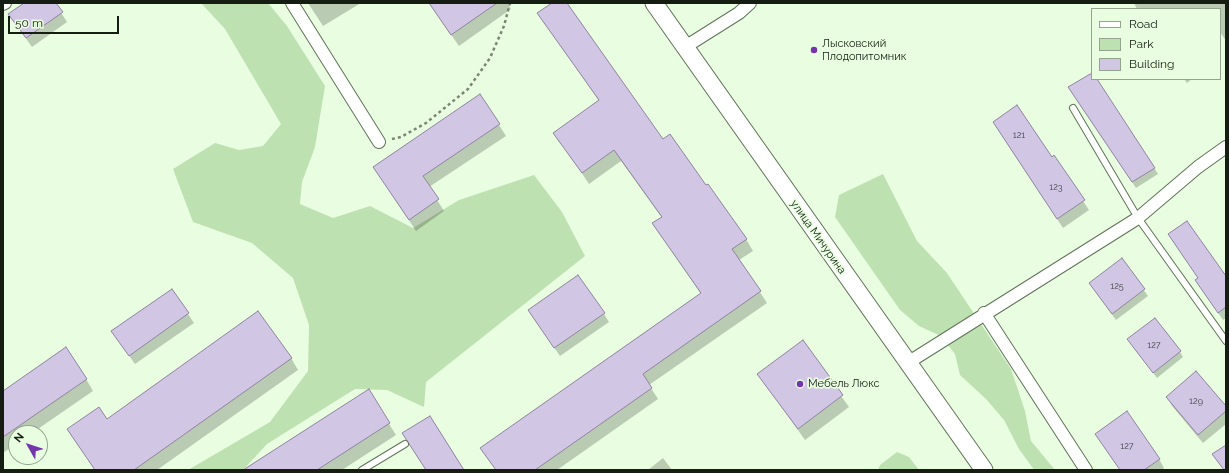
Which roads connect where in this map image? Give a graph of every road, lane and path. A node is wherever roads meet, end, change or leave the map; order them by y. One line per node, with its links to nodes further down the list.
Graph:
1 (292, 3): 7 (street)
2 (510, 3): 7 (path)
3 (654, 3): 5 (main road, улица Мичурина)
4 (750, 3): 5 (street)
5 (685, 47): 12 (main road, улица Мичурина)
6 (1073, 108): 9 (lane)
7 (379, 142)
8 (1226, 147): 9 (street)
9 (1138, 218): 10 (street); 11 (lane)
10 (984, 313): 12 (street); 16 (street)
11 (1226, 341)
12 (909, 362): 15 (main road, улица Мичурина)
13 (405, 444): 14 (lane)
14 (362, 470)
15 (984, 470)
16 (1086, 470)

